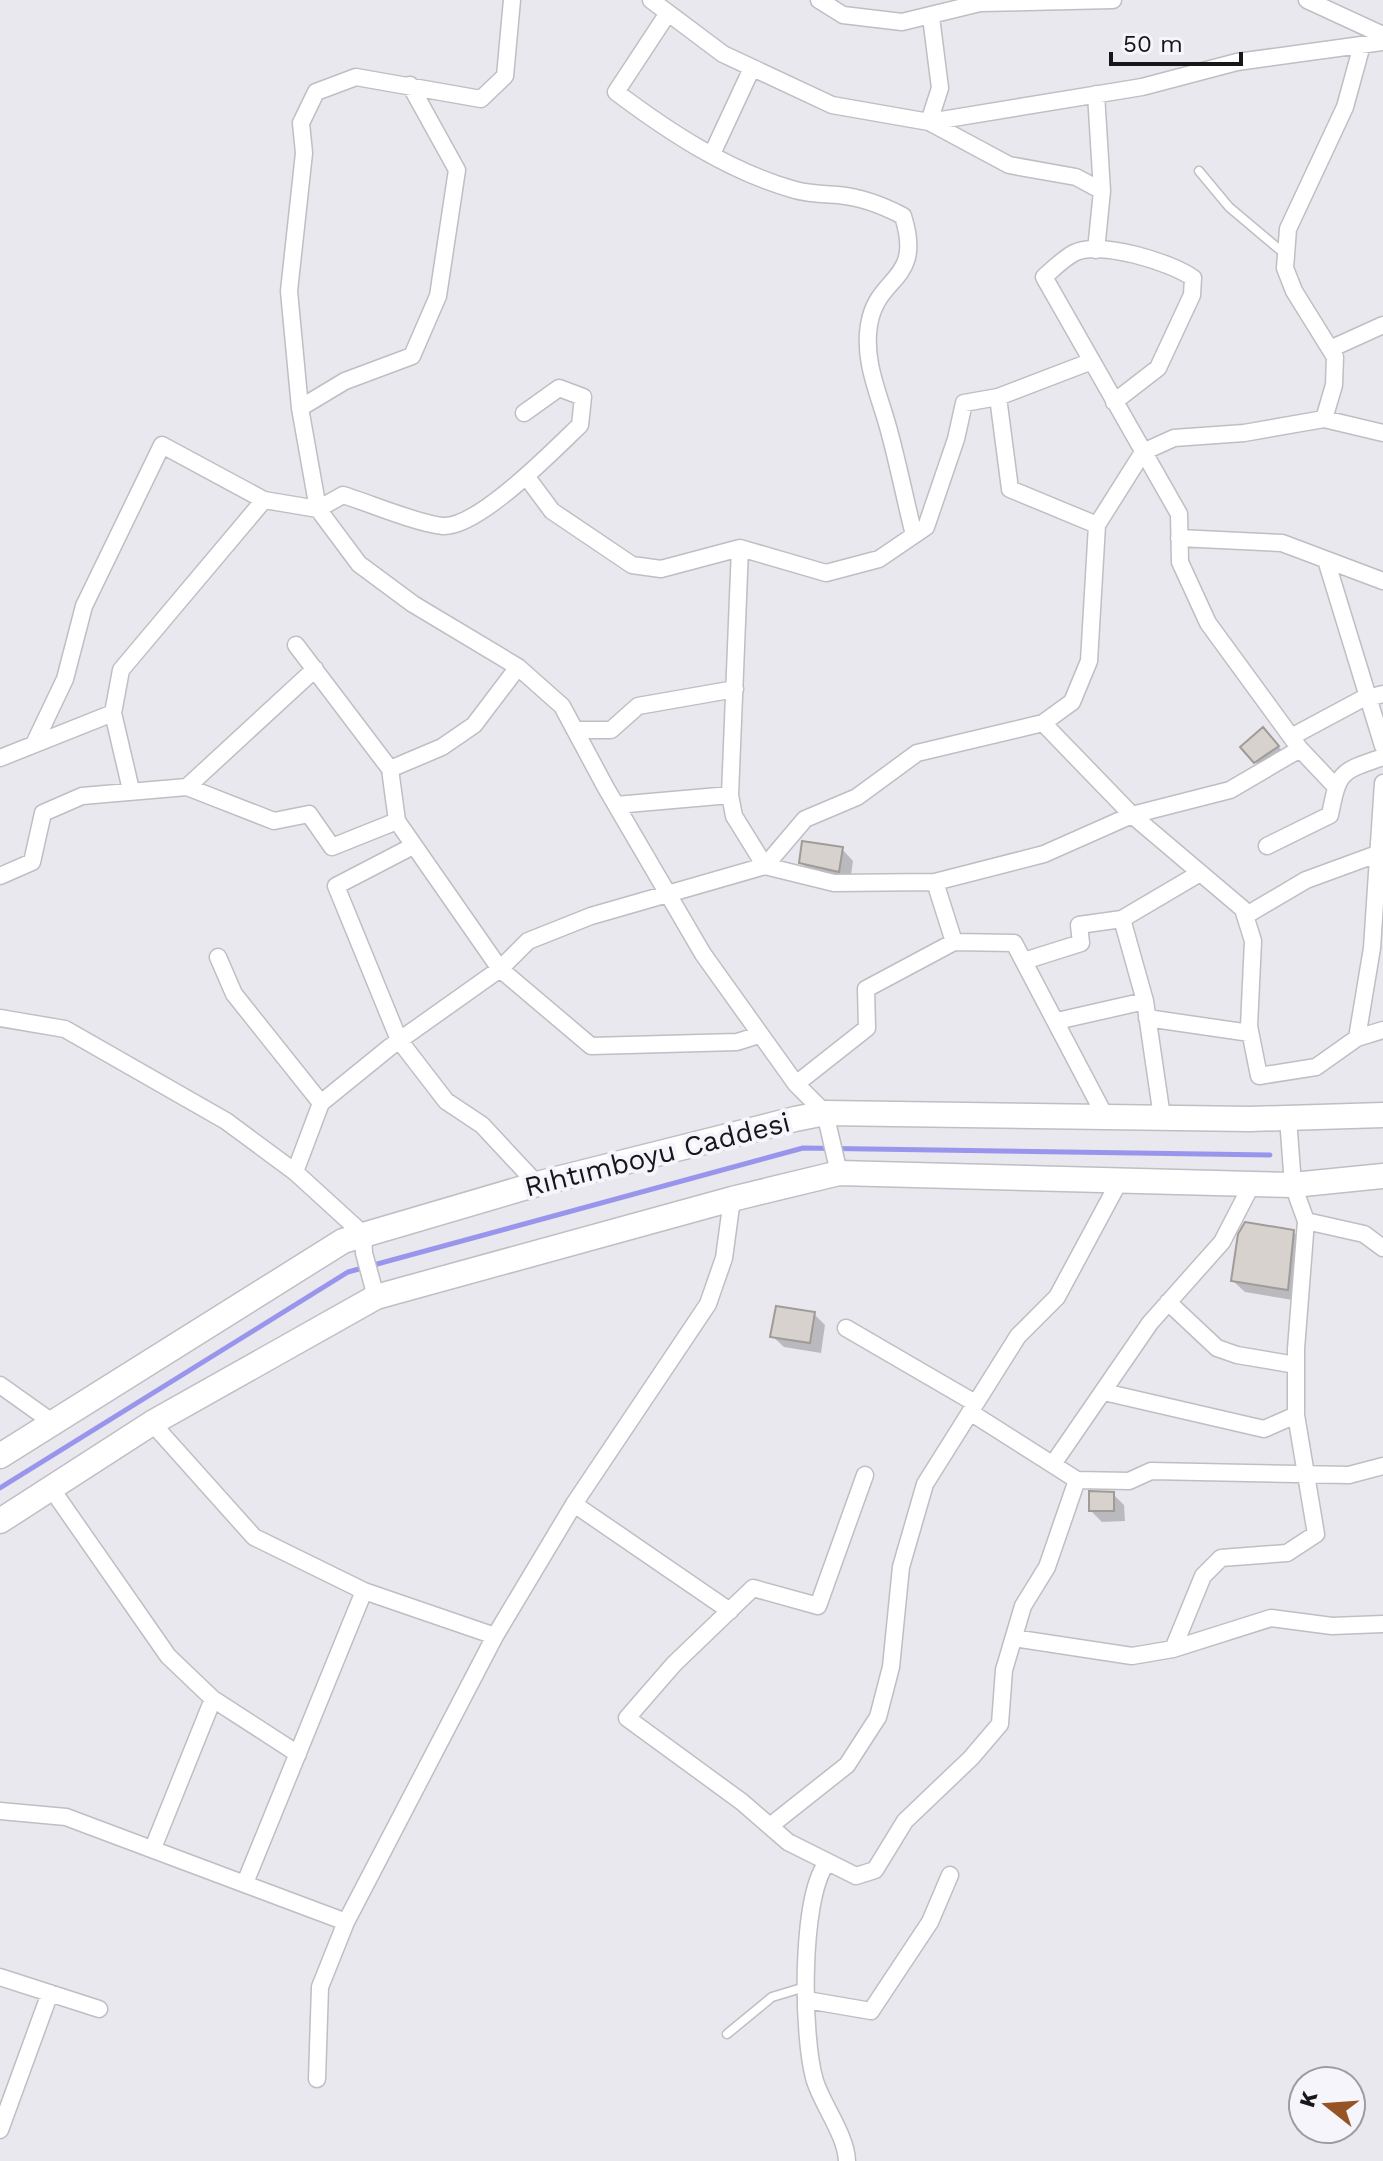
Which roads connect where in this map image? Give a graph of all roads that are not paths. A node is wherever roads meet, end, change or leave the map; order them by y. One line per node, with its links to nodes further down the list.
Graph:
1 (512, 0): 13 (street)
2 (651, 0): 7 (street)
3 (819, 0): 8 (street)
4 (1113, 0): 6 (street)
5 (1307, 0): 9 (street)
6 (952, 5): 8 (street)
7 (668, 13): 12 (street); 16 (street)
8 (931, 17): 15 (street)
9 (1383, 35)
10 (1383, 42): 11 (street)
11 (1362, 45): 14 (street); 20 (street)
12 (752, 68): 15 (street); 16 (street)
13 (410, 85): 26 (street); 26 (street)
14 (1096, 94): 15 (street); 18 (street)
15 (929, 122): 18 (street)
16 (712, 154): 35 (street)
17 (1199, 171): 20 (lane)
18 (1102, 191): 19 (street)
19 (1096, 250): 23 (street); 25 (street)
20 (1286, 255): 22 (street)
21 (1383, 325): 22 (street)
22 (1330, 349): 28 (street)
23 (1092, 361): 24 (street); 25 (street)
24 (998, 397): 34 (street); 35 (street)
25 (1114, 402): 30 (street)
26 (300, 408): 33 (street)
27 (524, 413): 31 (street)
28 (1324, 419): 29 (street); 30 (street)
29 (1383, 433)
30 (1143, 452): 34 (street); 36 (street)
31 (526, 476): 33 (street); 37 (street)
32 (264, 500): 33 (street); 45 (street); 49 (street)
33 (318, 509): 41 (street)
34 (1097, 525): 46 (street)
35 (914, 535): 37 (street)
36 (1179, 538): 38 (street); 48 (street)
37 (740, 548): 43 (street)
38 (1326, 560): 39 (street); 44 (street)
39 (1383, 581)
40 (296, 645): 42 (street)
41 (518, 667): 47 (street); 53 (street)
42 (315, 669): 53 (street); 56 (street)
43 (735, 689): 47 (street); 58 (street)
44 (1376, 695): 48 (street); 50 (street)
45 (113, 713): 49 (street); 57 (street)
46 (1043, 723): 60 (street); 65 (street)
47 (575, 730): 59 (street)
48 (1295, 743): 55 (street); 60 (street)
49 (34, 744): 52 (street)
50 (1383, 746)
51 (1383, 757): 55 (street)
52 (0, 758)
53 (390, 769): 61 (street)
54 (1383, 783): 64 (street)
55 (1335, 786): 63 (street)
56 (187, 787): 57 (street); 61 (street)
57 (131, 790): 67 (street)
58 (730, 795): 59 (street); 65 (street)
59 (616, 805): 69 (street)
60 (1132, 815): 66 (street); 68 (street)
61 (397, 821): 62 (street)
62 (413, 846): 76 (street); 84 (street)
63 (1267, 846)
64 (1377, 854): 70 (street); 73 (street)
65 (765, 866): 68 (street); 69 (street)
66 (1200, 873): 70 (street); 71 (street)
67 (0, 876)
68 (935, 882): 72 (street)
69 (670, 892): 76 (street); 82 (street)
70 (1245, 916): 81 (street)
71 (1122, 919): 75 (street); 77 (street)
72 (954, 942): 75 (street); 85 (street)
73 (1377, 944): 83 (street)
74 (218, 957): 86 (street)
75 (1024, 961): 79 (street)
76 (500, 969): 82 (street); 84 (street)
77 (1146, 1009): 79 (street); 81 (street); 89 (street)
78 (0, 1018): 93 (street)
79 (1057, 1021): 88 (street)
80 (1383, 1030): 83 (street)
81 (1250, 1033): 83 (street)
82 (759, 1035): 85 (street)
83 (1357, 1038)
84 (399, 1040): 86 (street); 96 (street)
85 (796, 1084): 91 (street)
86 (321, 1103): 93 (street)
87 (1383, 1115): 90 (street, Rıhtımboyu Caddesi)
88 (1105, 1116): 89 (street, Rıhtımboyu Caddesi); 91 (street, Rıhtımboyu Caddesi)
89 (1162, 1117): 90 (street, Rıhtımboyu Caddesi)
90 (1288, 1118): 98 (street)
91 (827, 1123): 92 (street); 96 (street, Rıhtımboyu Caddesi)
92 (838, 1167): 95 (street); 99 (street)
93 (295, 1172): 101 (street)
94 (1383, 1176): 98 (street)
95 (1120, 1180): 97 (street); 109 (street)
96 (537, 1184): 101 (street, Rıhtımboyu Caddesi)
97 (1252, 1184): 98 (street); 104 (street)
98 (1293, 1185): 100 (street)
99 (732, 1199): 103 (street); 120 (street)
100 (1306, 1221): 102 (street); 106 (street)
101 (364, 1244): 103 (street); 111 (street, Rıhtımboyu Caddesi)
102 (1383, 1248)
103 (374, 1289): 112 (street)
104 (1168, 1302): 106 (street); 108 (street)
105 (846, 1328): 109 (street)
106 (1296, 1365): 110 (street)
107 (0, 1385): 111 (street)
108 (1104, 1392): 110 (street); 114 (street)
109 (973, 1407): 114 (street); 131 (street)
110 (1296, 1415): 117 (street)
111 (52, 1422): 113 (street, Rıhtımboyu Caddesi)
112 (152, 1423): 119 (street); 122 (street)
113 (0, 1456)
114 (1053, 1464): 118 (street)
115 (1383, 1466): 117 (street)
116 (865, 1475): 123 (street)
117 (1305, 1476): 118 (street); 127 (street)
118 (1077, 1480): 126 (street)
119 (51, 1488): 121 (street); 128 (street)
120 (574, 1504): 123 (street); 125 (street)
121 (0, 1521)
122 (364, 1591): 125 (street); 129 (street)
123 (730, 1611): 131 (street)
124 (1383, 1624): 127 (street)
125 (495, 1636): 136 (street)
126 (1014, 1638): 127 (street); 133 (street)
127 (1173, 1649)
128 (213, 1699): 129 (street); 132 (street)
129 (298, 1754): 135 (street)
130 (0, 1811): 132 (street)
131 (770, 1826): 133 (street)
132 (153, 1848): 135 (street)
133 (826, 1864): 139 (street)
134 (950, 1875): 139 (street)
135 (245, 1883): 136 (street)
136 (346, 1922): 142 (street)
137 (0, 1977): 138 (street)
138 (50, 1993): 140 (street); 143 (street)
139 (806, 1993): 141 (lane); 144 (street)
140 (99, 2009)
141 (727, 2034)
142 (317, 2079)
143 (0, 2130)
144 (847, 2161)

